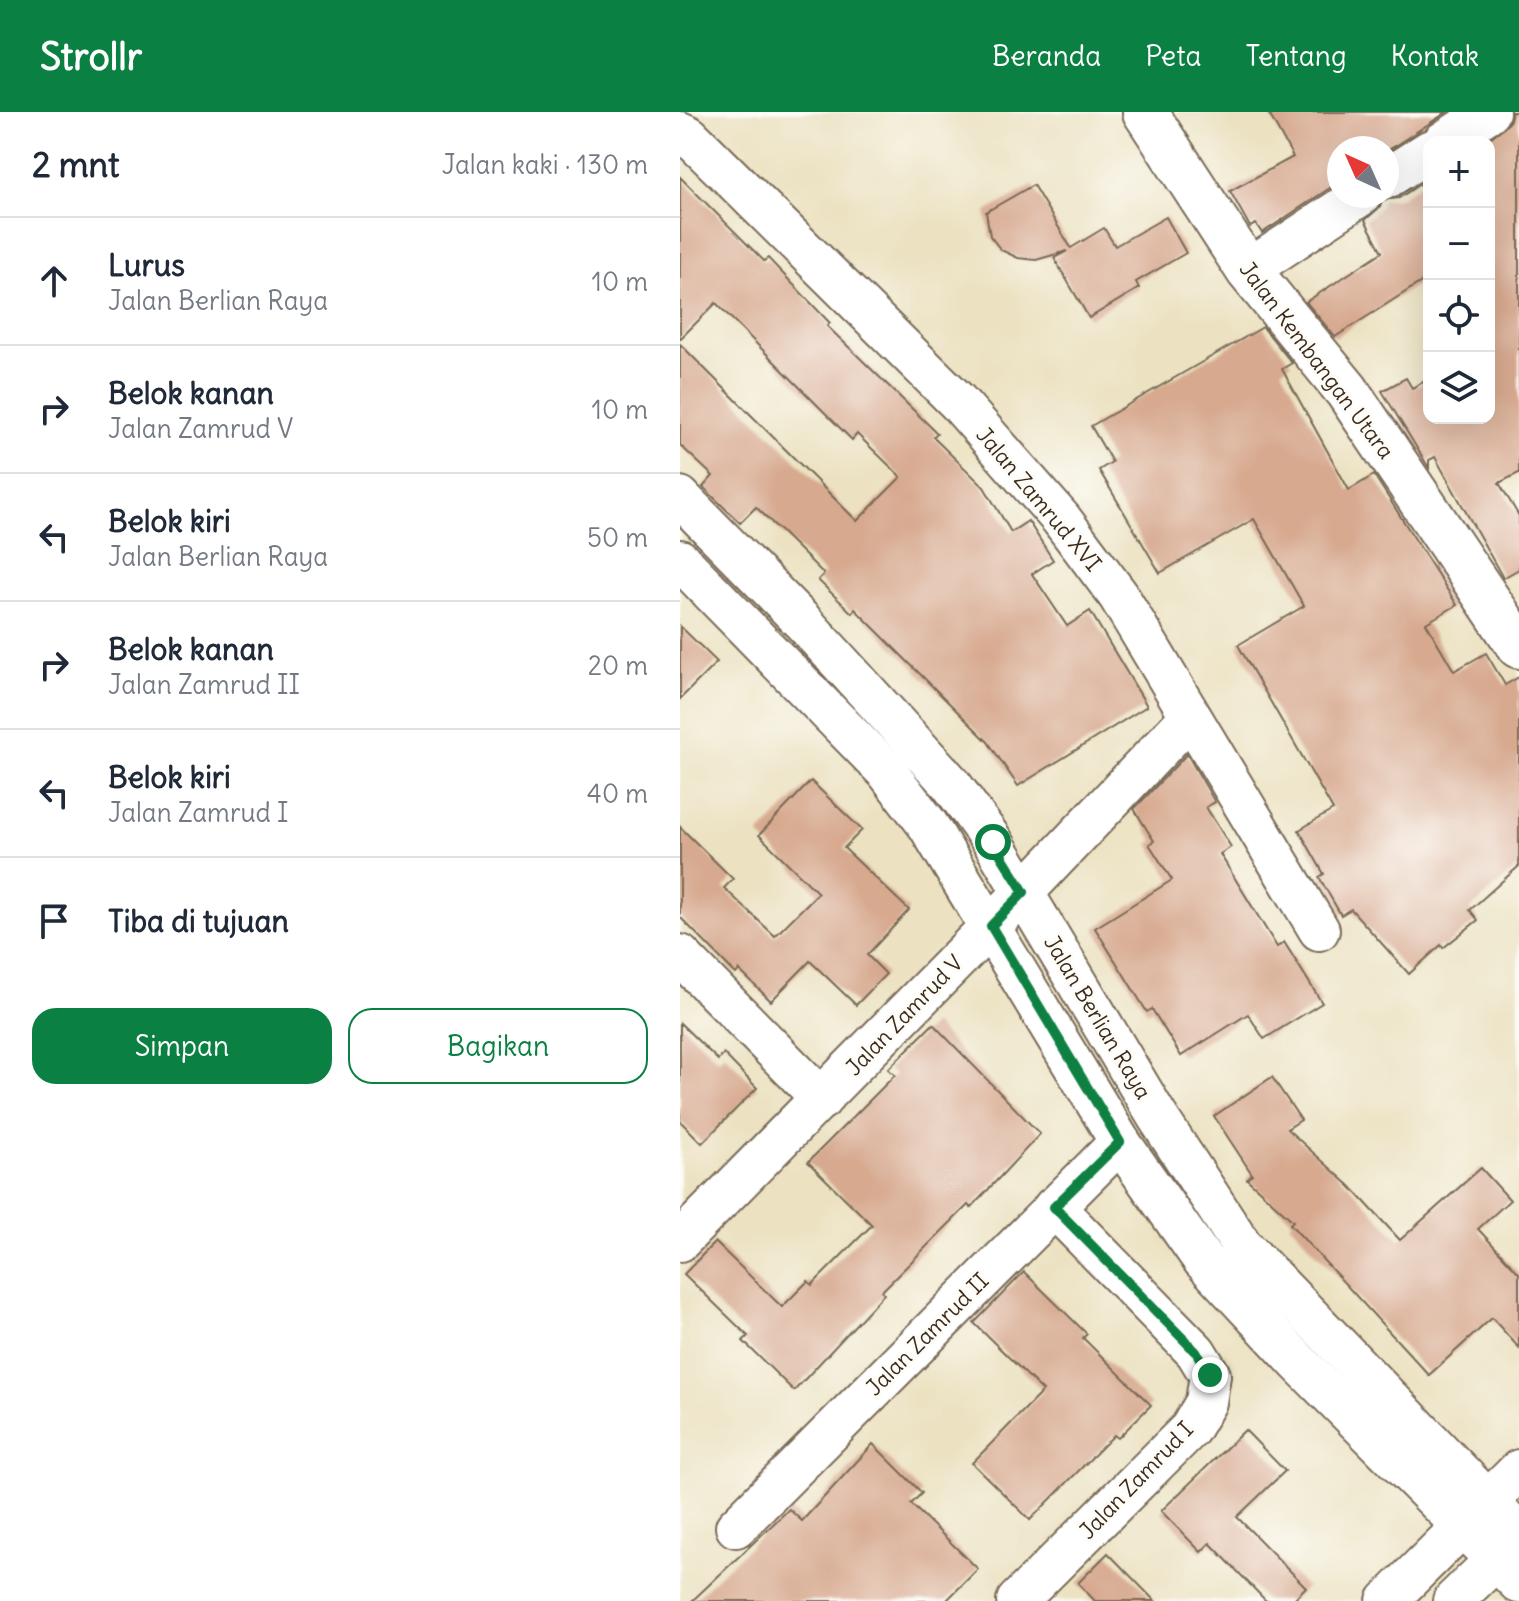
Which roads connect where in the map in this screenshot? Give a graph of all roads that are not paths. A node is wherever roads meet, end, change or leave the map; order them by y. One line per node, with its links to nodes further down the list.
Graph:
1 (1145, 112): 8 (street, Jalan Kembangan Utara)
2 (1489, 112): 4 (street)
3 (680, 132): 12 (street, Jalan Zamrud XVI)
4 (1452, 136)
5 (1423, 155): 6 (street)
6 (1399, 170)
7 (1342, 208): 8 (street)
8 (1248, 270): 11 (street, Jalan Kembangan Utara)
9 (680, 497): 13 (street, Jalan Berlian Raya)
10 (680, 560): 14 (street, Jalan Berlian Raya)
11 (1516, 637)
12 (1190, 717): 13 (street, Jalan Zamrud V); 15 (street, Jalan Zamrud XVI)
13 (1024, 892): 14 (street, Jalan Zamrud V); 22 (street, Jalan Berlian Raya)
14 (991, 926): 17 (street, Jalan Zamrud V); 18 (street, Jalan Berlian Raya)
15 (1319, 930)
16 (680, 955): 17 (street)
17 (822, 1099): 20 (street, Jalan Zamrud V)
18 (1120, 1142): 19 (street, Jalan Zamrud II); 22 (street, Jalan Berlian Raya)
19 (1054, 1207): 23 (street, Jalan Zamrud II); 25 (street, Jalan Zamrud I)
20 (680, 1241)
21 (1519, 1470): 22 (street)
22 (1475, 1515): 24 (street, Jalan Berlian Raya); 26 (street)
23 (736, 1527)
24 (1513, 1553): 27 (street)
25 (1017, 1601)
26 (1387, 1601)
27 (1453, 1601)

